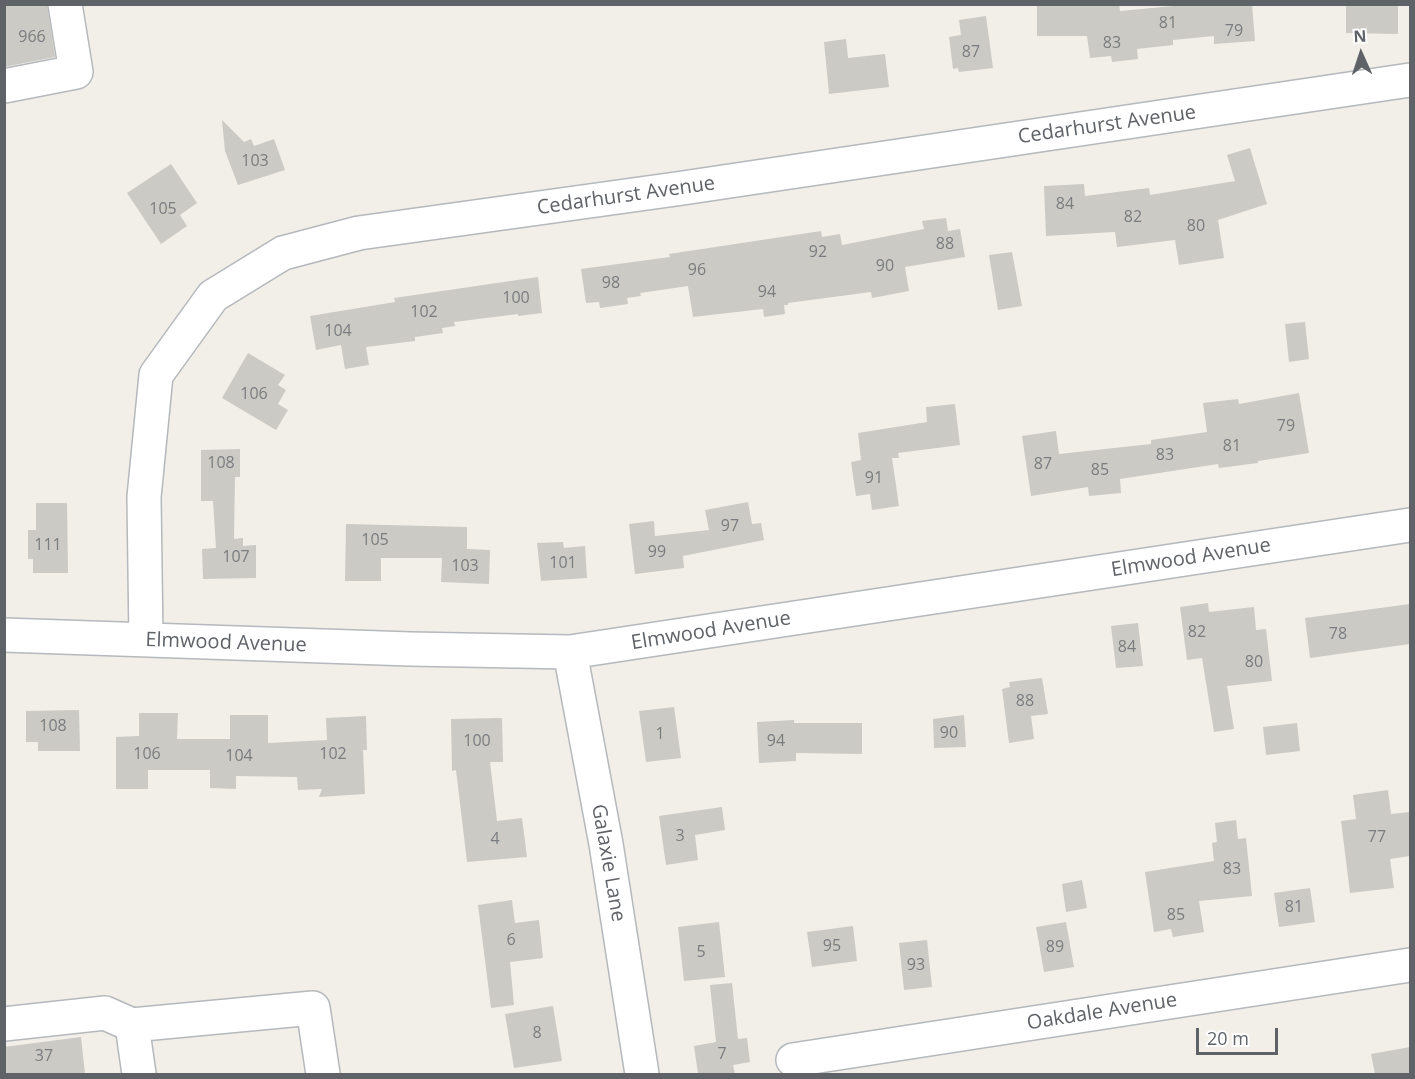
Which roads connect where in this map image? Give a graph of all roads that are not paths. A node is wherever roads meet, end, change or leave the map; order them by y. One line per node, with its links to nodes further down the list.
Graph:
1 (65, 4): 3 (street)
2 (1410, 80): 6 (street, Cedarhurst Avenue)
3 (4, 86)
4 (1410, 525): 7 (street, Elmwood Avenue)
5 (4, 635): 6 (street, Elmwood Avenue)
6 (146, 640): 7 (street, Elmwood Avenue)
7 (570, 652): 14 (street, Galaxie Lane)
8 (1410, 965): 11 (street, Oakdale Avenue)
9 (4, 1024): 10 (street)
10 (132, 1026): 12 (street); 13 (street)
11 (793, 1060)
12 (139, 1074)
13 (323, 1074)
14 (642, 1074)

